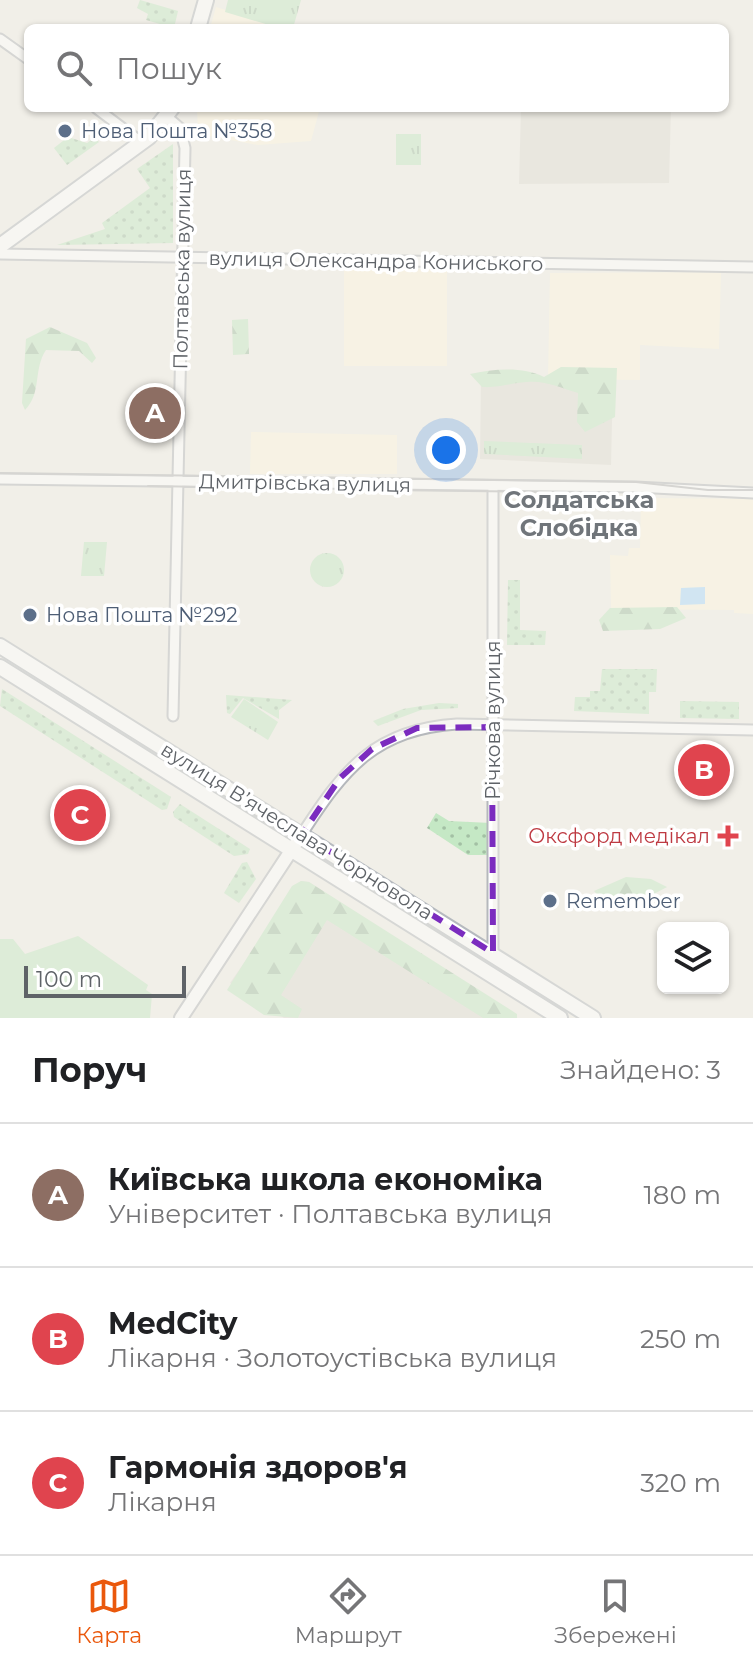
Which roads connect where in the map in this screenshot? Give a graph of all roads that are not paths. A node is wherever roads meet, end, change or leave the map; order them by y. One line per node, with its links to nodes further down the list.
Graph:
1 (206, 0): 2 (main road)
2 (199, 24)
3 (0, 39): 4 (street)
4 (24, 56)
5 (101, 112): 7 (street)
6 (170, 112): 7 (main road); 10 (street, Полтавська вулиця)
7 (141, 142): 8 (main road)
8 (0, 246)
9 (0, 254): 10 (street, вулиця Олександра Кониського)
10 (180, 258): 11 (street, вулиця Олександра Кониського); 13 (street, Полтавська вулиця)
11 (753, 267)
12 (0, 479): 13 (street, Дмитрівська вулиця)
13 (178, 481): 14 (street, Дмитрівська вулиця); 18 (street, Полтавська вулиця)
14 (493, 487): 15 (street, Дмитрівська вулиця); 19 (street, Річкова вулиця)
15 (753, 493)
16 (0, 646): 21 (main road, вулиця Вʼячеслава Чорновола)
17 (0, 667): 22 (main road, вулиця Вʼячеслава Чорновола)
18 (173, 716)
19 (492, 727): 20 (street); 21 (street); 23 (street, Річкова вулиця)
20 (753, 730)
21 (302, 834): 22 (street); 23 (main road, вулиця Вʼячеслава Чорновола)
22 (291, 850): 24 (street); 25 (main road, вулиця Вʼячеслава Чорновола)
23 (493, 953): 26 (main road, вулиця Вʼячеслава Чорновола)
24 (181, 1018)
25 (560, 1018)
26 (593, 1018)

